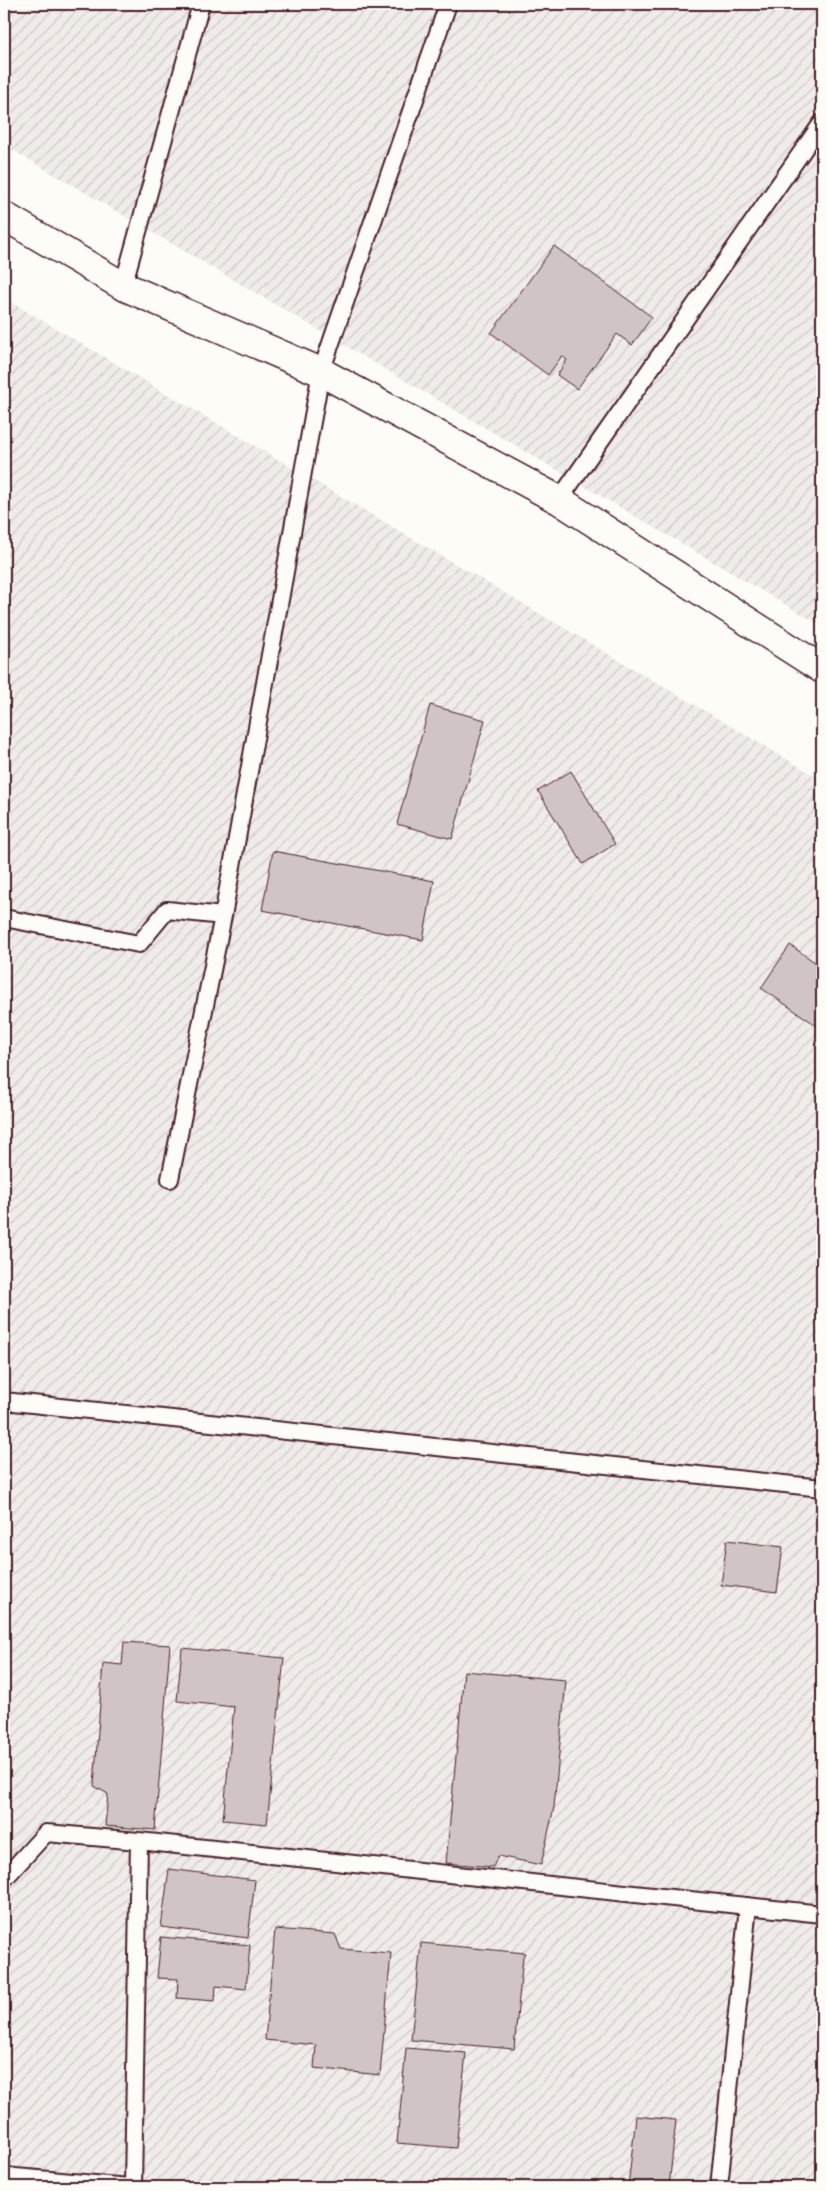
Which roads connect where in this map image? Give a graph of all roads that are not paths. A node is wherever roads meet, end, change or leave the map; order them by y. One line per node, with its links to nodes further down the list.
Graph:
1 (201, 4): 5 (lane)
2 (448, 4): 6 (lane)
3 (822, 124): 7 (lane)
4 (4, 216): 5 (street)
5 (123, 286): 6 (street)
6 (321, 372): 7 (street); 9 (lane)
7 (560, 500): 8 (street)
8 (822, 669)
9 (223, 916): 10 (lane); 11 (lane)
10 (4, 918)
11 (170, 1179)
12 (4, 1401): 13 (lane)
13 (822, 1488)
14 (139, 1841): 15 (lane); 16 (lane); 19 (lane)
15 (4, 1878)
16 (748, 1906): 17 (lane); 20 (lane)
17 (822, 1914)
18 (4, 2176): 19 (lane)
19 (131, 2187)
20 (719, 2187)

